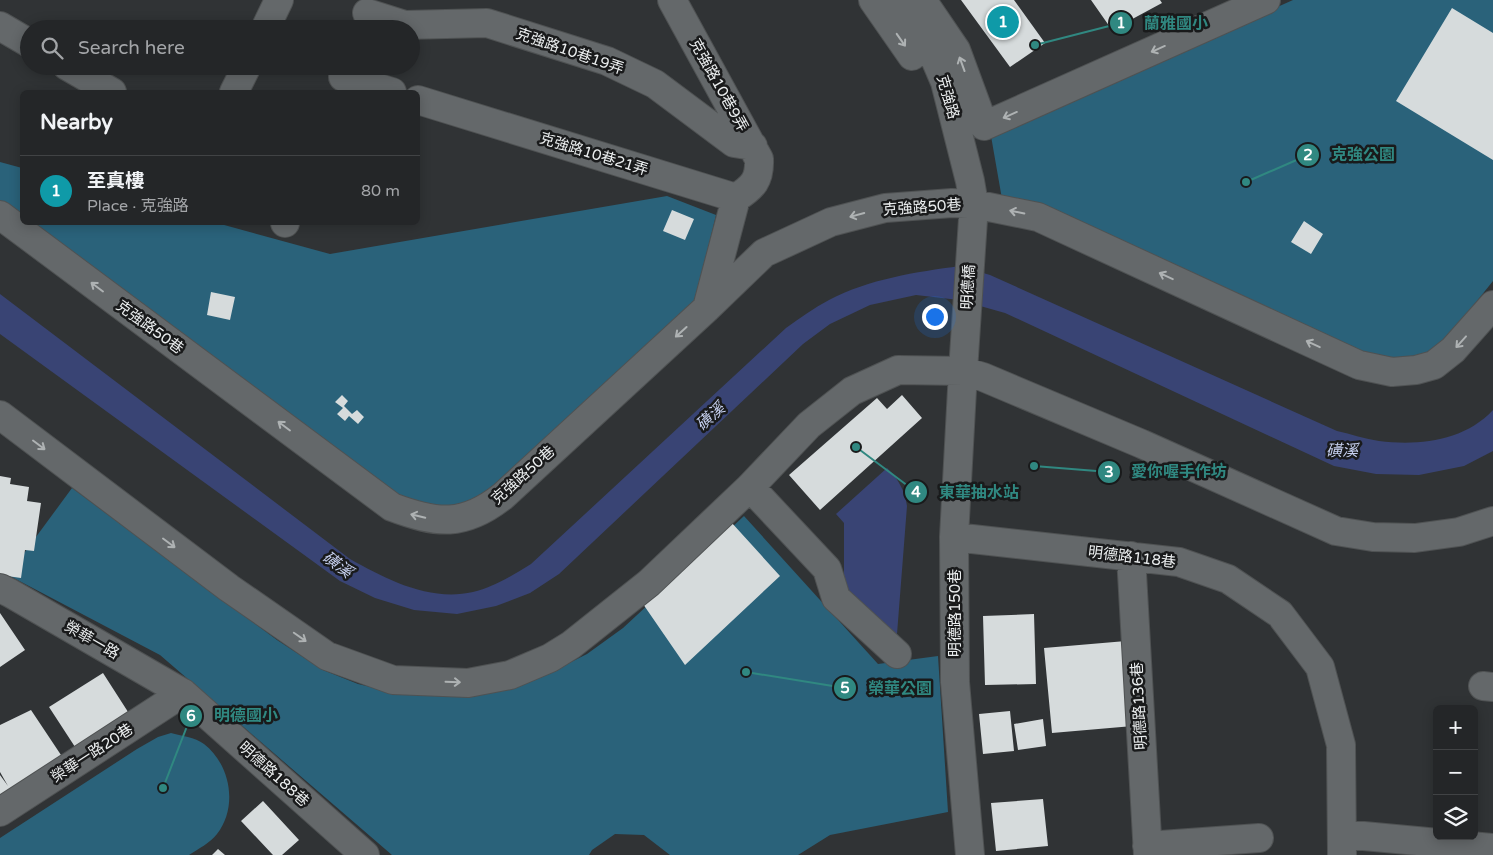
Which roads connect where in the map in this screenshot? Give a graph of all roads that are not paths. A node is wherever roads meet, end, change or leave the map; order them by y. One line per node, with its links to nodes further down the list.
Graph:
1 (279, 0): 8 (street)
2 (672, 0): 21 (street, 克強路10巷9弄)
3 (873, 0): 20 (street, one-way to 20)
4 (897, 0): 23 (street, 克強路)
5 (922, 0): 6 (street, one-way to 5)
6 (1266, 0)
7 (367, 14): 9 (street, 克強路10巷19弄)
8 (269, 20)
9 (388, 20)
10 (420, 25): 21 (street, 克強路10巷19弄)
11 (0, 26): 12 (street)
12 (20, 38)
13 (83, 75): 16 (street)
14 (242, 75): 17 (street)
15 (342, 79): 18 (street)
16 (109, 90)
17 (235, 90)
18 (384, 90)
19 (420, 101): 22 (street, 克強路10巷21弄)
20 (948, 155)
21 (757, 159): 22 (street)
22 (736, 198): 26 (street)
23 (974, 204): 25 (street, 克強路50巷, one-way to 23); 26 (street, 克強路50巷, one-way to 26); 27 (street, 明德橋)
24 (0, 215): 26 (street, 克強路50巷, one-way to 24)
25 (1493, 305)
26 (707, 308)
27 (963, 370): 29 (street); 30 (street); 31 (street, 明德路150巷)
28 (0, 415): 29 (street, one-way to 29)
29 (750, 487): 34 (street)
30 (1493, 521)
31 (954, 538): 32 (street, 明德路118巷); 42 (street, 明德路150巷)
32 (1131, 556): 38 (street, 明德路118巷); 40 (street, 明德路136巷)
33 (0, 588): 35 (street, 榮華一路)
34 (897, 654)
35 (183, 694): 36 (street, 榮華一路20巷); 41 (street, 明德路188巷)
36 (0, 812)
37 (1259, 838): 40 (street)
38 (1342, 844): 39 (street)
39 (1493, 848)
40 (1148, 851)
41 (365, 855)
42 (970, 855)

